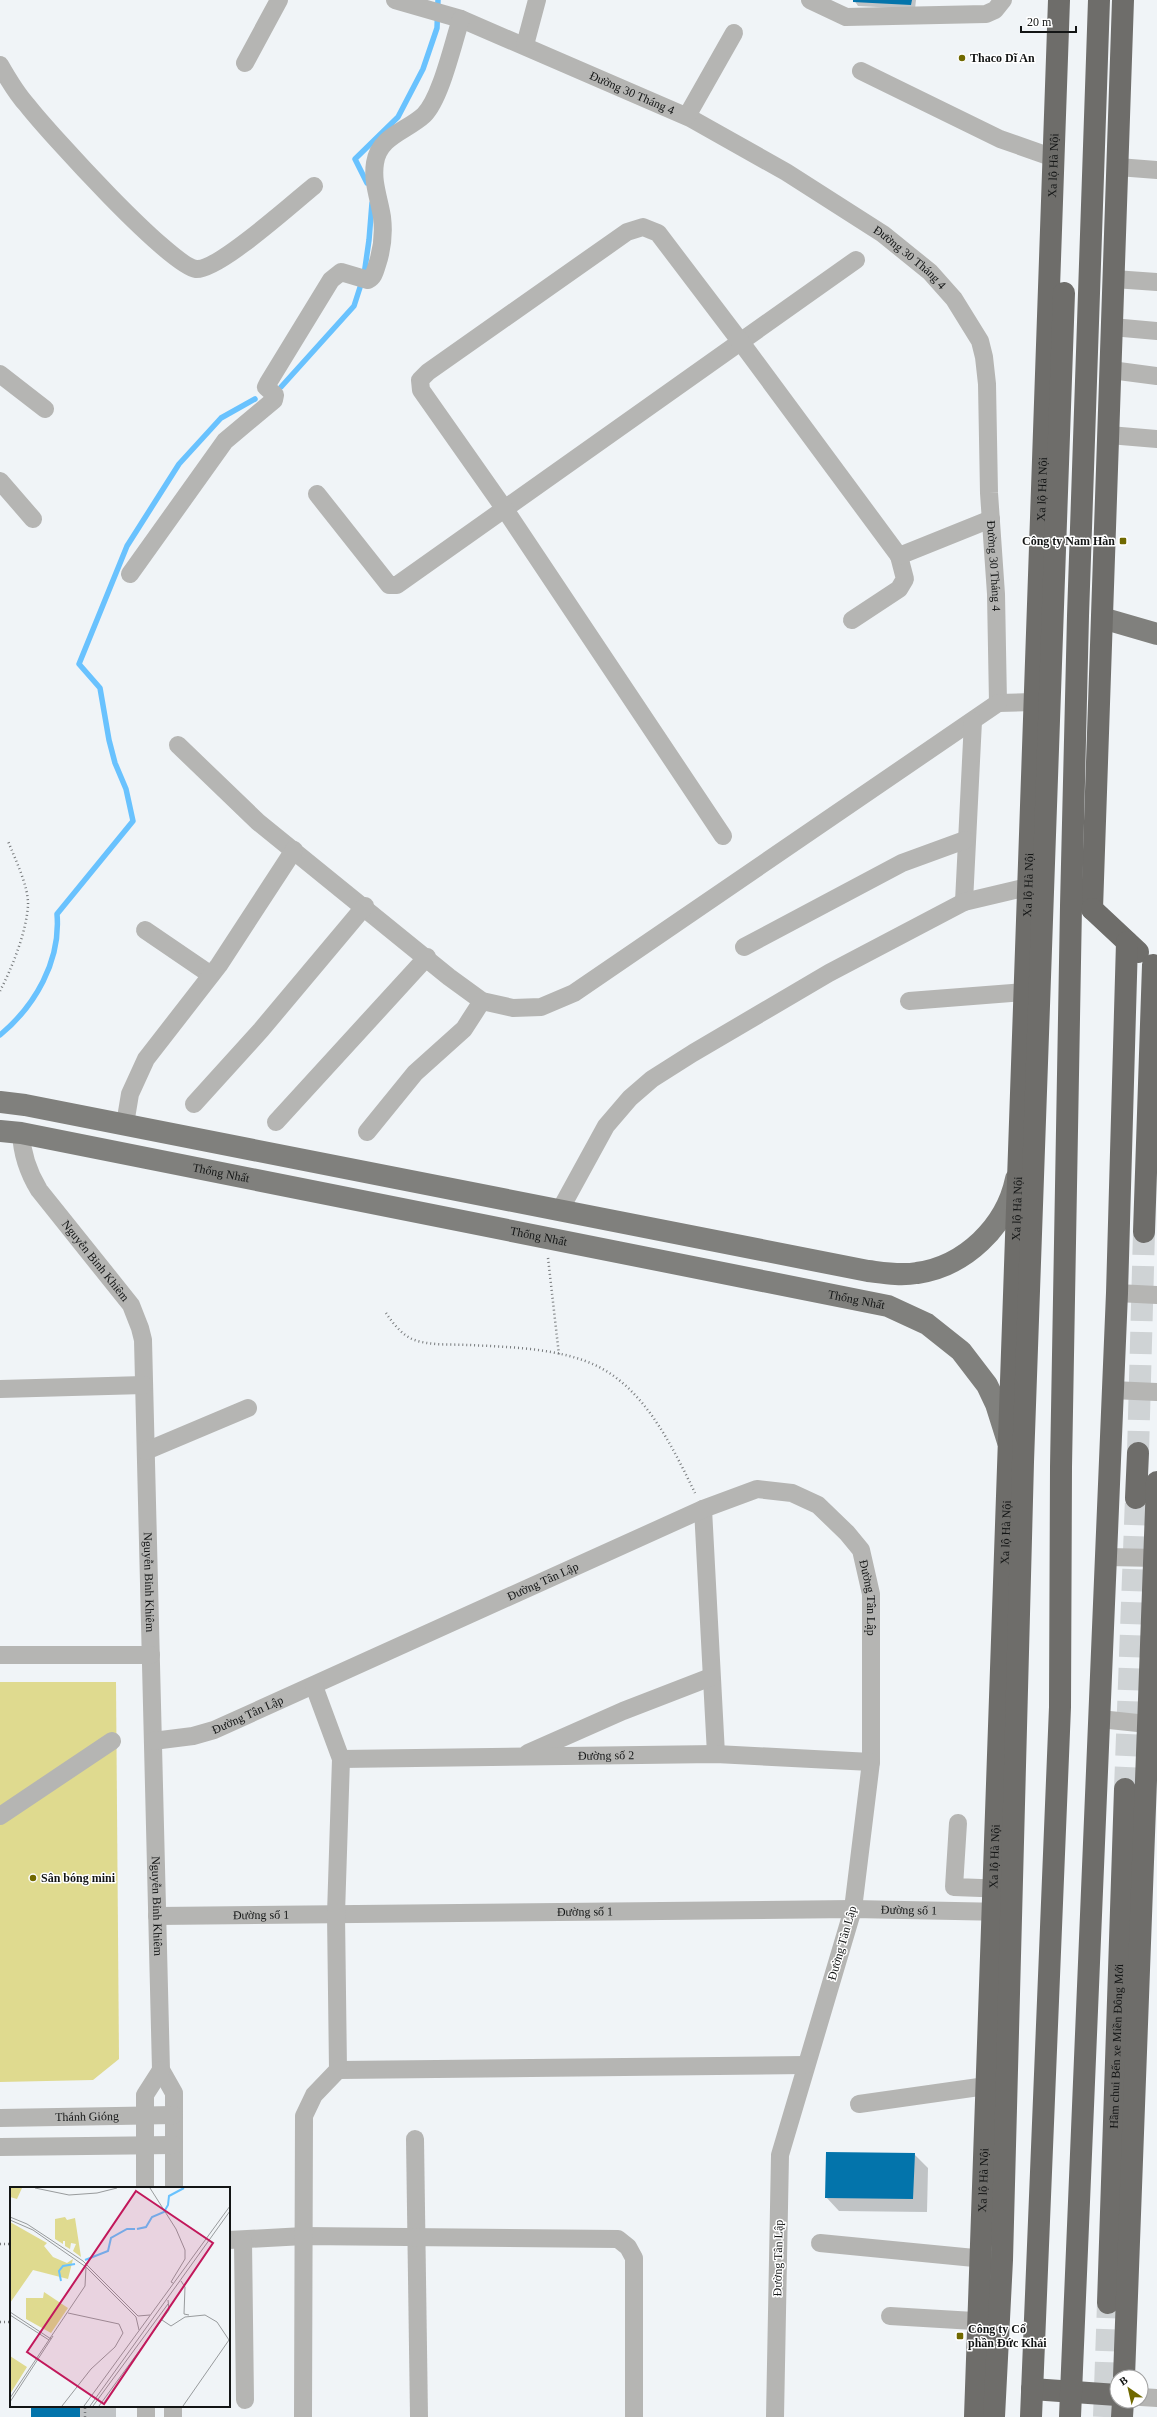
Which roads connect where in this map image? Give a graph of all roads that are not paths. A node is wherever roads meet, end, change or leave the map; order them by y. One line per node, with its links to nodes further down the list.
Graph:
1 (279, 0): 15 (street)
2 (396, 0): 12 (street, Đường 30 Tháng 4)
3 (537, 0): 14 (street)
4 (810, 0): 11 (street)
5 (1003, 0): 10 (street)
6 (1059, 0): 19 (highway, Xa lộ Hà Nội)
7 (1074, 0): 50 (highway, Xa lộ Hà Nội)
8 (1099, 0): 37 (highway)
9 (1123, 0): 20 (highway)
10 (956, 7): 11 (street)
11 (846, 9)
12 (457, 18): 14 (street, Đường 30 Tháng 4); 45 (street)
13 (734, 33): 18 (street)
14 (525, 45): 18 (street, Đường 30 Tháng 4)
15 (245, 63)
16 (0, 65): 22 (street)
17 (861, 71): 19 (street)
18 (687, 116): 41 (street, Đường 30 Tháng 4)
19 (1054, 158): 50 (highway, Xa lộ Hà Nội)
20 (1118, 167): 21 (street); 24 (highway)
21 (1157, 170)
22 (314, 186)
23 (856, 260): 28 (street)
24 (1114, 279): 25 (street); 26 (highway)
25 (1157, 282)
26 (1112, 327): 27 (street); 29 (highway)
27 (1157, 331)
28 (740, 341): 38 (street); 38 (street); 44 (street)
29 (1111, 370): 31 (street); 33 (highway)
30 (0, 374): 32 (street)
31 (1157, 376)
32 (45, 409)
33 (1108, 435): 34 (street); 39 (highway)
34 (1157, 439)
35 (0, 481): 40 (street)
36 (317, 494): 38 (street)
37 (1082, 506): 39 (highway); 42 (highway)
38 (504, 508): 54 (street)
39 (1106, 508): 43 (highway)
40 (33, 519)
41 (991, 519): 44 (street); 51 (street, Đường 30 Tháng 4)
42 (1081, 538): 43 (highway); 46 (highway)
43 (1105, 538): 47 (highway)
44 (899, 556): 48 (street)
45 (130, 574)
46 (1078, 616): 47 (highway); 60 (highway)
47 (1102, 618): 49 (main road); 60 (highway)
48 (852, 620)
49 (1157, 634)
50 (1042, 701): 51 (street); 57 (highway, Xa lộ Hà Nội)
51 (998, 703): 52 (street)
52 (973, 721): 55 (street); 68 (street)
53 (178, 745): 56 (street)
54 (723, 836)
55 (965, 840): 58 (street); 63 (street)
56 (294, 850): 59 (street); 66 (street)
57 (1036, 885): 58 (street); 67 (highway, Xa lộ Hà Nội)
58 (964, 902): 78 (street)
59 (365, 906): 64 (street); 71 (street)
60 (1081, 908): 62 (highway); 143 (highway)
61 (145, 930): 66 (street)
62 (1127, 942): 65 (highway); 81 (highway)
63 (744, 947)
64 (427, 957): 68 (street); 73 (street)
65 (1155, 968): 79 (highway)
66 (211, 975): 74 (street)
67 (1033, 991): 69 (street); 77 (highway, Xa lộ Hà Nội); 84 (highway, Xa lộ Hà Nội)
68 (482, 1001): 76 (street)
69 (909, 1001)
70 (0, 1102): 72 (main road)
71 (194, 1104)
72 (25, 1105): 74 (main road); 75 (main road)
73 (276, 1122)
74 (125, 1124): 78 (main road)
75 (10, 1132): 83 (main road, Thống Nhất); 85 (street, Nguyễn Bỉnh Khiêm)
76 (367, 1132)
77 (1018, 1171): 80 (main road); 84 (highway, Xa lộ Hà Nội)
78 (560, 1210): 80 (main road)
79 (1144, 1232)
80 (868, 1271): 83 (main road)
81 (1117, 1293): 82 (street); 87 (highway)
82 (1157, 1295)
83 (866, 1300): 90 (main road, Thống Nhất)
84 (1021, 1319): 90 (highway, Xa lộ Hà Nội); 98 (highway, Xa lộ Hà Nội)
85 (144, 1384): 86 (street); 91 (street, Nguyễn Bỉnh Khiêm)
86 (0, 1389)
87 (1112, 1390): 88 (street); 96 (highway)
88 (1157, 1392)
89 (248, 1408): 91 (street)
90 (1009, 1445): 98 (highway, Xa lộ Hà Nội)
91 (146, 1451): 100 (street, Nguyễn Bỉnh Khiêm)
92 (1138, 1453): 94 (highway)
93 (1157, 1482): 97 (highway)
94 (1136, 1498)
95 (703, 1509): 101 (street); 102 (street, Đường Tân Lập); 110 (street, Đường Tân Lập)
96 (1107, 1557): 97 (street); 103 (highway)
97 (1156, 1558): 104 (highway)
98 (1010, 1639): 114 (highway, Xa lộ Hà Nội)
99 (0, 1655): 100 (street)
100 (151, 1655): 106 (street, Nguyễn Bỉnh Khiêm)
101 (711, 1678): 107 (street); 108 (street)
102 (314, 1686): 106 (street, Đường Tân Lập); 109 (street)
103 (1100, 1719): 104 (street); 144 (highway)
104 (1152, 1725): 142 (highway)
105 (112, 1741): 112 (street)
106 (153, 1741): 118 (street, Nguyễn Bỉnh Khiêm)
107 (716, 1754): 108 (street, Đường số 2); 110 (street, Đường số 2)
108 (520, 1757): 109 (street, Đường số 2)
109 (341, 1759): 117 (street)
110 (871, 1762): 115 (street, Đường Tân Lập)
111 (1125, 1789): 139 (highway, Hầm chui Bến xe Miền Đông Mới)
112 (0, 1816)
113 (958, 1823): 114 (street)
114 (1003, 1890): 116 (highway, Xa lộ Hà Nội)
115 (853, 1908): 116 (street, Đường số 1); 117 (street, Đường số 1); 119 (street, Đường Tân Lập)
116 (1002, 1912): 122 (highway, Xa lộ Hà Nội); 138 (highway, Xa lộ Hà Nội)
117 (336, 1914): 118 (street, Đường số 1); 121 (street)
118 (157, 1916): 120 (street, Nguyễn Bỉnh Khiêm)
119 (805, 2065): 121 (street); 150 (street, Đường Tân Lập)
120 (161, 2070): 124 (street, Nguyễn Bỉnh Khiêm); 125 (street)
121 (338, 2070): 133 (street)
122 (986, 2086): 123 (street); 137 (highway, Xa lộ Hà Nội)
123 (859, 2104)
124 (174, 2115): 125 (street, Thánh Gióng); 128 (street, Nguyễn Bỉnh Khiêm)
125 (145, 2116): 126 (street, Thánh Gióng); 129 (street)
126 (0, 2118)
127 (415, 2139): 134 (street)
128 (174, 2145): 129 (street); 132 (street, Nguyễn Bỉnh Khiêm)
129 (145, 2146): 130 (street); 131 (street)
130 (0, 2148)
131 (145, 2187)
132 (174, 2187)
133 (304, 2236): 134 (street); 135 (street); 147 (street)
134 (416, 2237): 148 (street); 149 (street)
135 (236, 2240): 146 (street)
136 (820, 2243): 137 (street)
137 (980, 2258): 138 (street); 141 (highway, Xa lộ Hà Nội)
138 (1002, 2260): 141 (highway, Xa lộ Hà Nội)
139 (1108, 2303)
140 (890, 2316): 141 (street)
141 (988, 2322): 151 (highway, Xa lộ Hà Nội); 152 (highway, Xa lộ Hà Nội)
142 (1124, 2369)
143 (1032, 2389): 144 (highway); 153 (highway)
144 (1072, 2392): 145 (highway); 154 (highway)
145 (1109, 2394)
146 (246, 2400)
147 (303, 2417)
148 (419, 2417)
149 (634, 2417)
150 (775, 2417)
151 (975, 2417)
152 (994, 2417)
153 (1031, 2417)
154 (1070, 2417)

